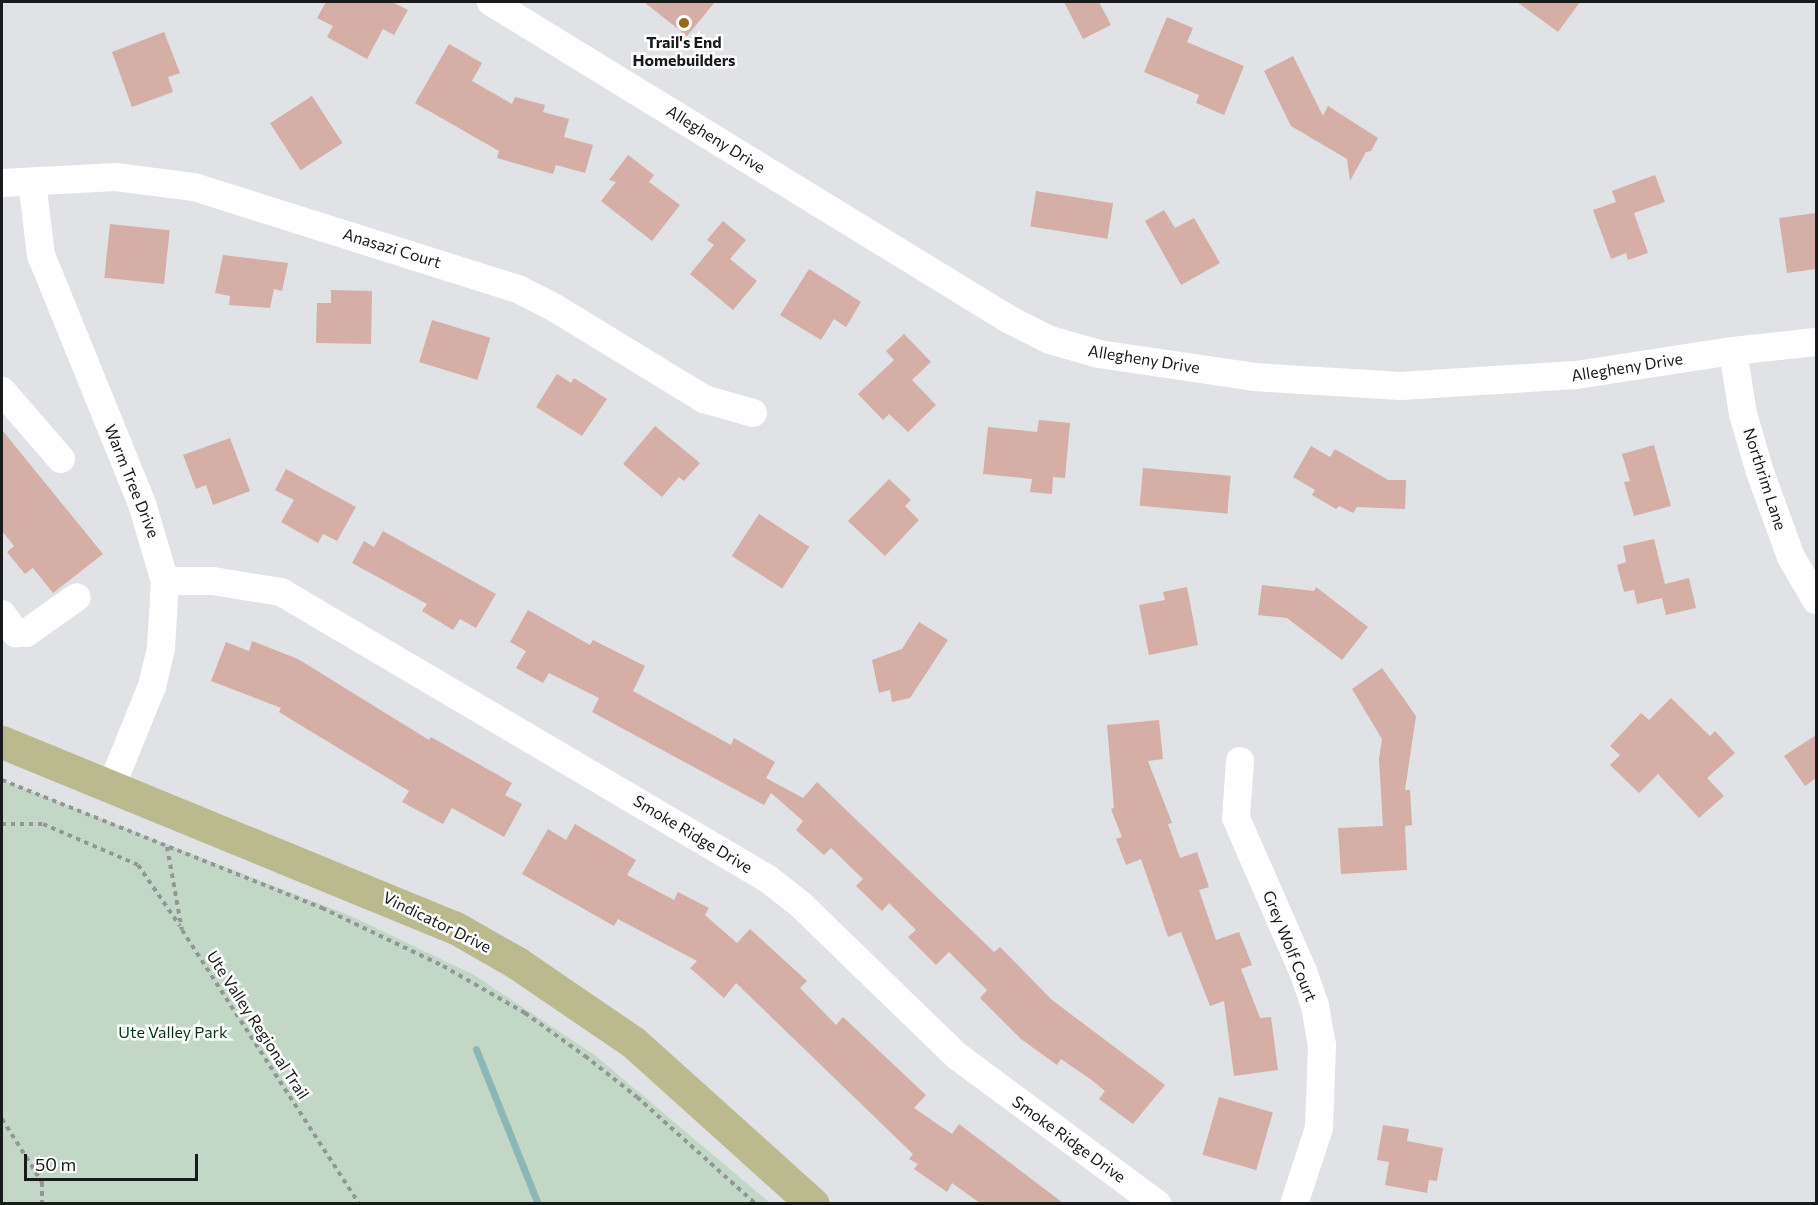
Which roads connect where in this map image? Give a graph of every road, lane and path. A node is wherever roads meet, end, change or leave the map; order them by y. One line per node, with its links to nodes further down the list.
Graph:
1 (491, 2): 5 (street, Allegheny Drive)
2 (32, 182): 3 (street, Anasazi Court); 7 (street, Anasazi Court); 9 (street, Warm Tree Drive)
3 (2, 183)
4 (1816, 342): 5 (street, Allegheny Drive)
5 (1733, 351): 11 (street, Northrim Lane)
6 (2, 391): 8 (street)
7 (753, 413)
8 (61, 459)
9 (165, 581): 16 (street, Warm Tree Drive); 25 (street, Smoke Ridge Drive)
10 (77, 597): 12 (street)
11 (1816, 600)
12 (2, 614)
13 (2, 742): 16 (main road, Vindicator Drive)
14 (1240, 761): 26 (street, Grey Wolf Court)
15 (2, 780): 18 (path)
16 (112, 785): 24 (main road, Vindicator Drive)
17 (2, 824): 19 (path)
18 (167, 847): 19 (path, Ute Valley Regional Trail); 23 (path)
19 (182, 930): 22 (path, Ute Valley Regional Trail)
20 (2, 1119): 21 (path)
21 (42, 1203)
22 (359, 1203)
23 (756, 1203)
24 (813, 1203)
25 (1157, 1203)
26 (1294, 1203)

